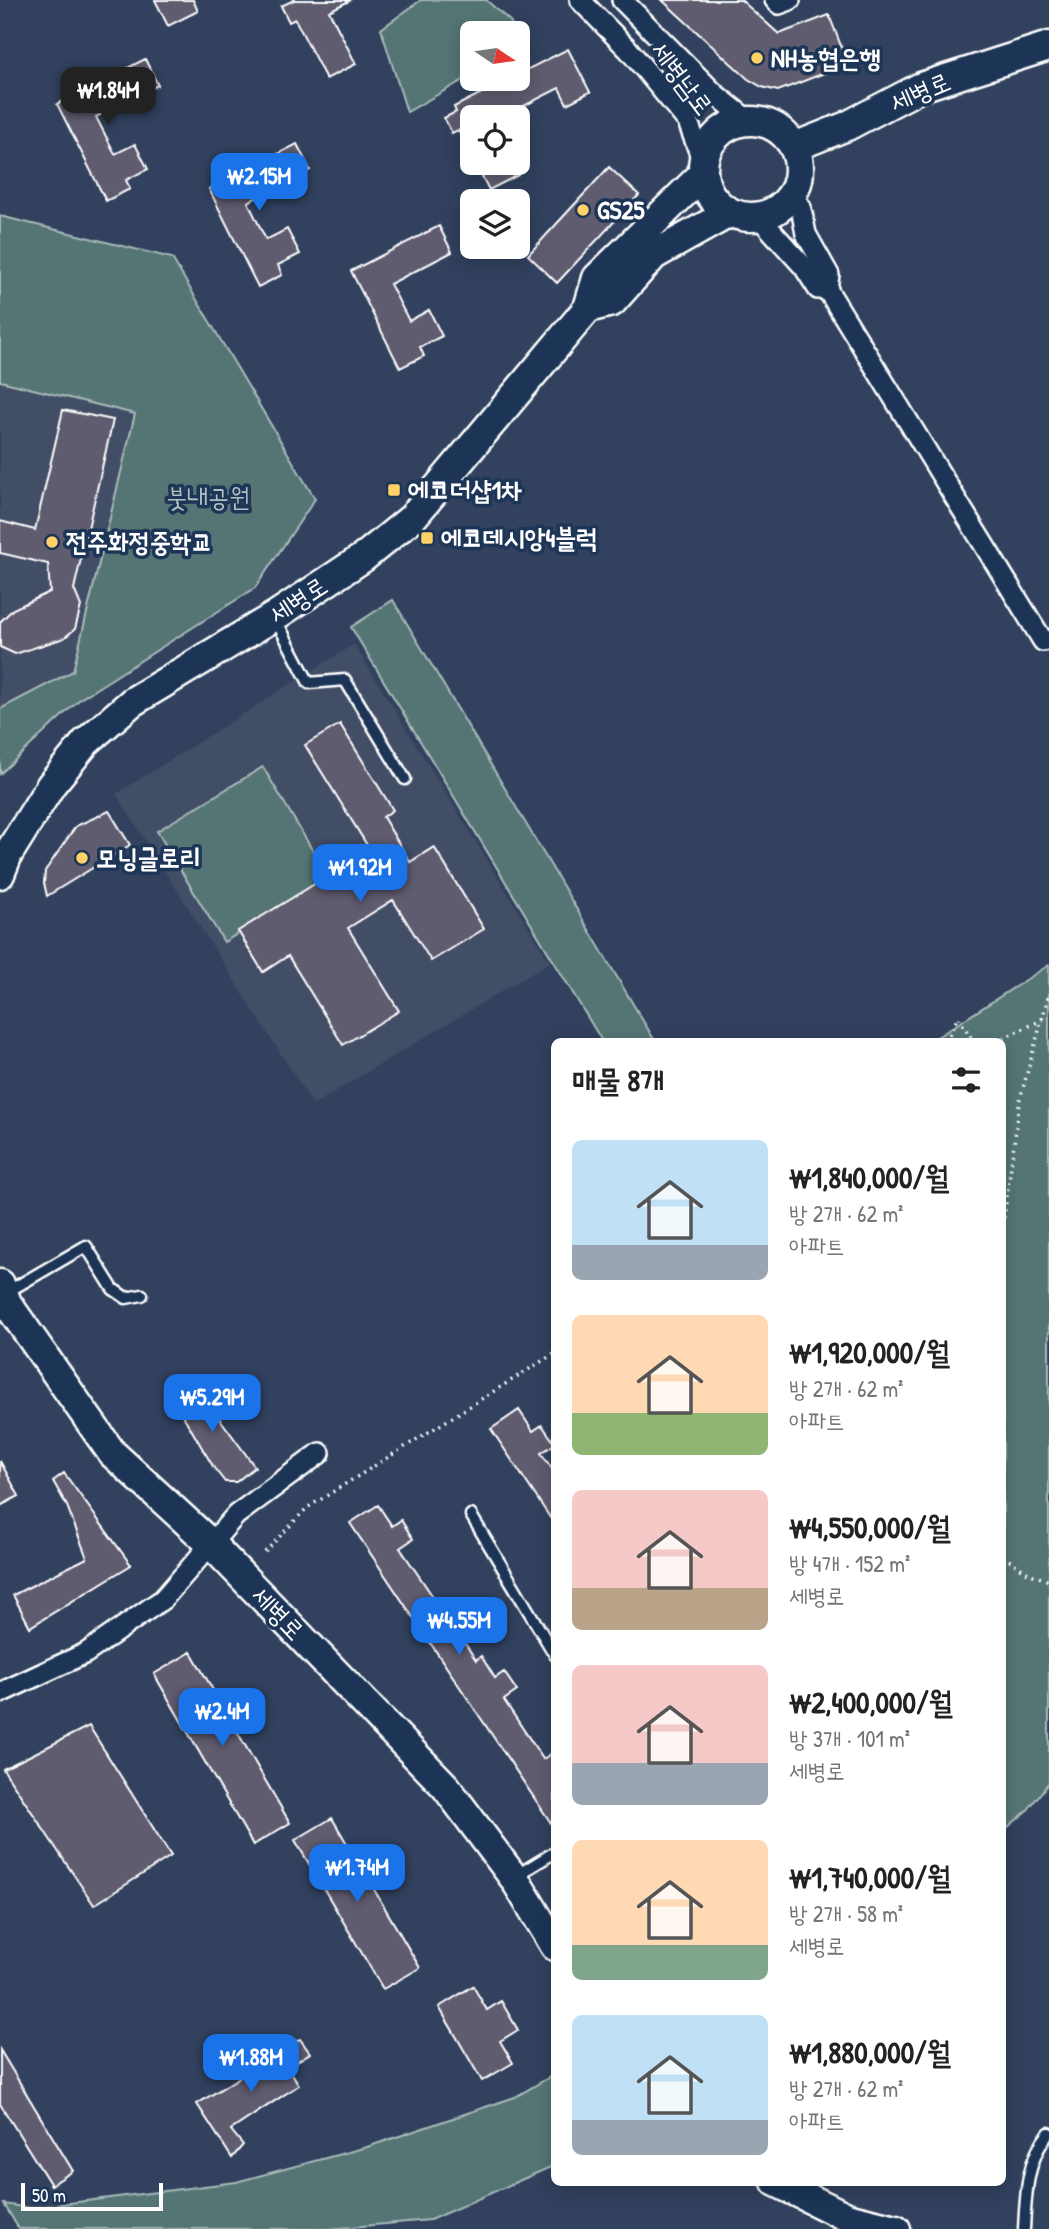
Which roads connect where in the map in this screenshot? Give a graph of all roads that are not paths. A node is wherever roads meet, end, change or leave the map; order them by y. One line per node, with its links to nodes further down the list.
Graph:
1 (580, 0): 8 (street, 세병남로)
2 (622, 0): 6 (street, 세병남로)
3 (775, 0): 4 (street)
4 (790, 0)
5 (1049, 46): 7 (street, 세병로)
6 (749, 121): 7 (street); 8 (street, 세병로)
7 (794, 147): 9 (street)
8 (703, 168): 10 (street); 13 (street, 세병로)
9 (792, 194): 11 (street); 12 (street)
10 (729, 213): 11 (street); 13 (street, 세병로)
11 (759, 217): 12 (street)
12 (827, 289): 15 (street)
13 (588, 308): 14 (street, 세병로)
14 (275, 616): 16 (lane); 17 (street, 세병로)
15 (1042, 642)
16 (405, 779)
17 (3, 859)
18 (2, 1289): 19 (lane); 22 (street, 세병로)
19 (142, 1295)
20 (320, 1453): 22 (street)
21 (471, 1515): 23 (lane)
22 (211, 1544): 24 (street); 26 (street, 세병로)
23 (551, 1649)
24 (0, 1693)
25 (551, 1855): 26 (lane)
26 (514, 1878): 27 (street, 세병로)
27 (551, 1938)
28 (1049, 2133): 31 (lane)
29 (784, 2186): 30 (street)
30 (896, 2229)
31 (1024, 2229)

